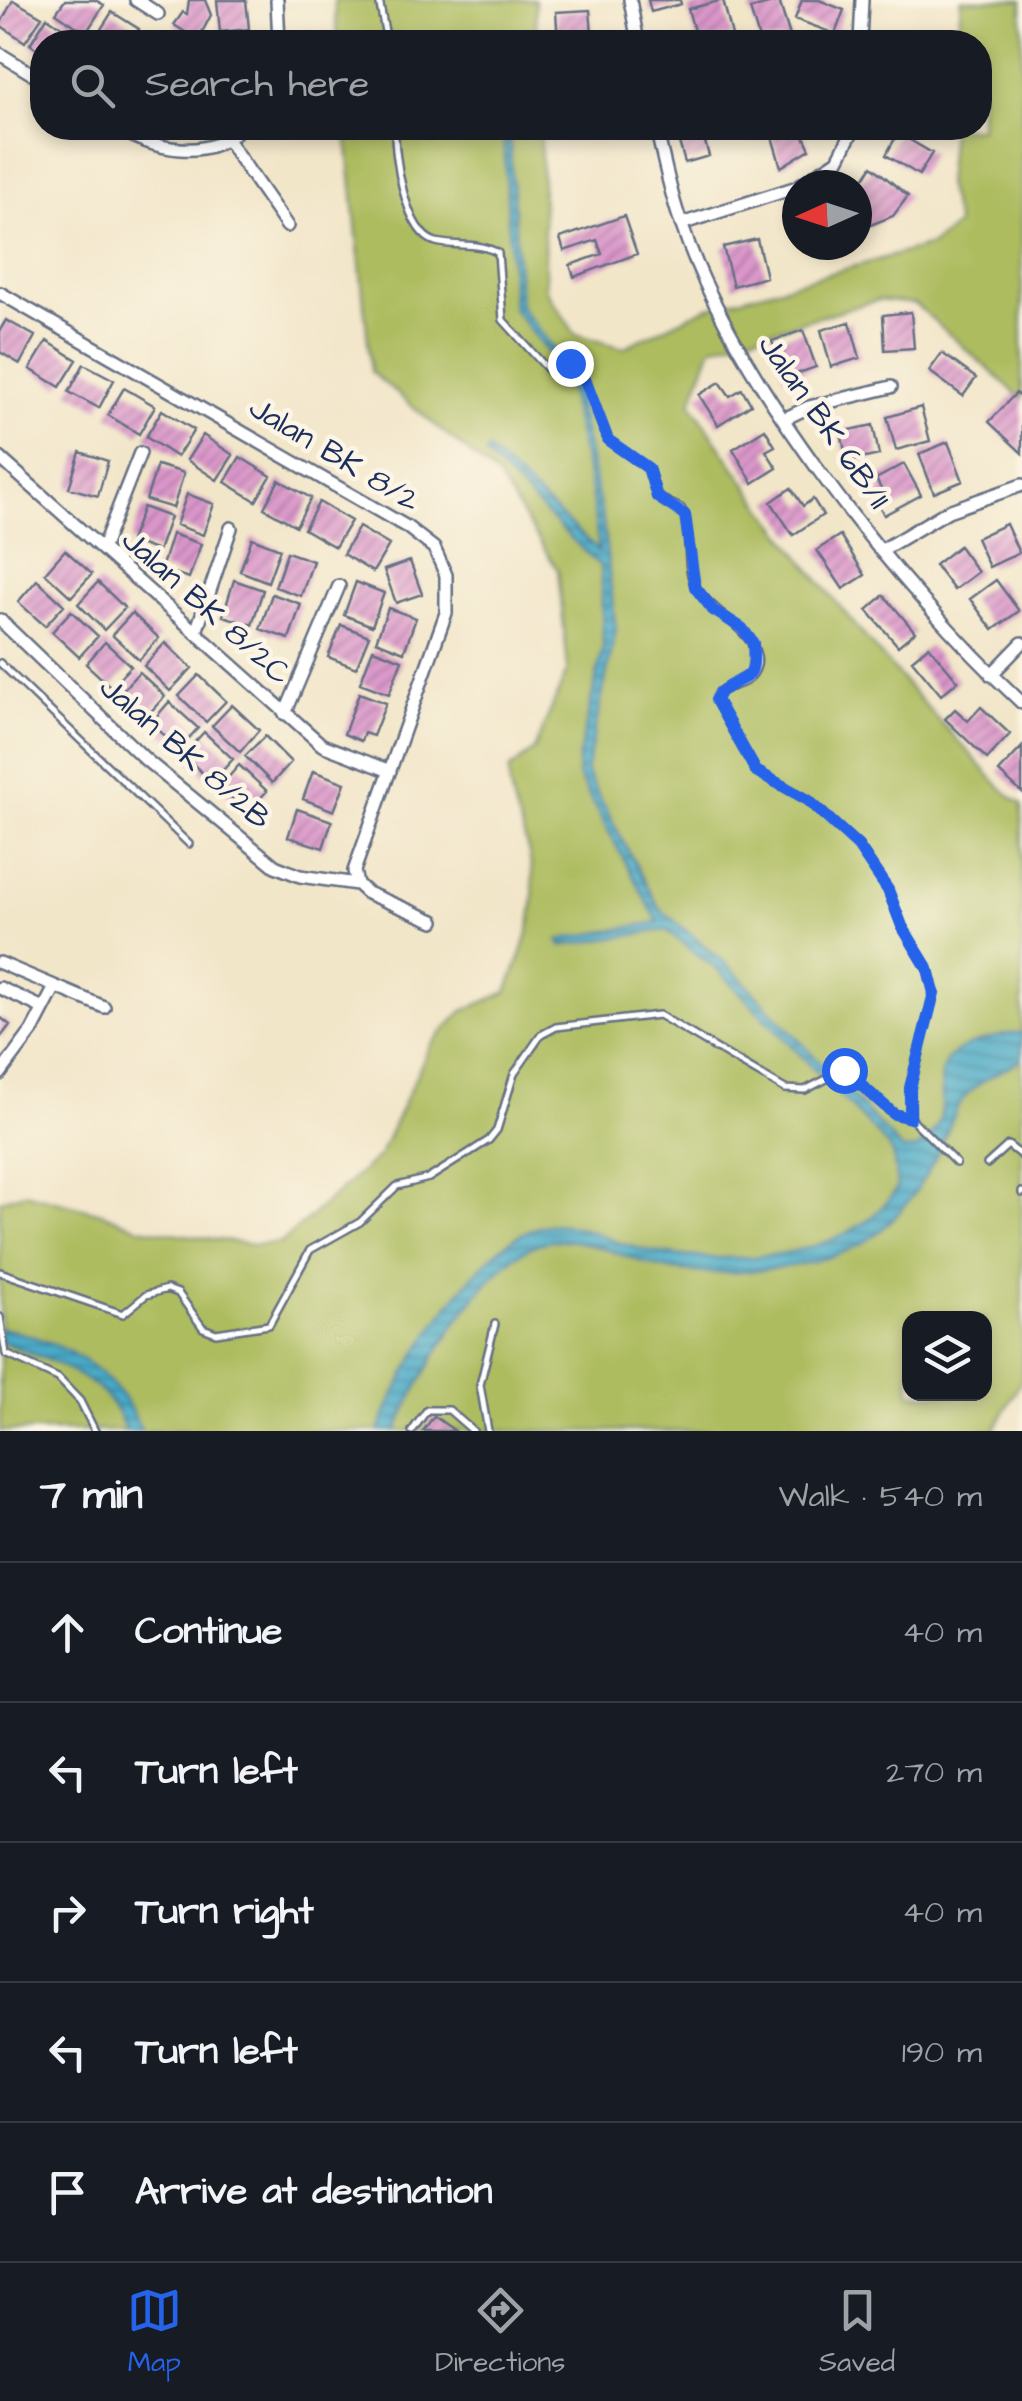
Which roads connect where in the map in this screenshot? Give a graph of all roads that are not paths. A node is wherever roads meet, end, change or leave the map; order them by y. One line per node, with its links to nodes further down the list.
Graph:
1 (136, 0): 6 (street)
2 (277, 0): 7 (street)
3 (379, 0): 8 (lane)
4 (630, 0): 9 (street)
5 (862, 0): 10 (street)
6 (158, 14)
7 (278, 30)
8 (385, 30)
9 (636, 30)
10 (861, 30)
11 (0, 54): 12 (street)
12 (30, 73)
13 (138, 140): 17 (street)
14 (395, 140): 49 (lane)
15 (659, 140): 20 (street, Jalan BK 6B/11)
16 (848, 140): 18 (street)
17 (228, 141): 21 (street)
18 (823, 170)
19 (782, 191): 20 (street)
20 (681, 224): 24 (street, Jalan BK 6B/11)
21 (287, 226)
22 (0, 293): 39 (street, Jalan BK 8/2)
23 (891, 388): 24 (street)
24 (784, 419): 30 (street, Jalan BK 6B/11)
25 (140, 454): 29 (street)
26 (0, 458): 29 (street, Jalan BK 8/2C)
27 (1022, 485): 30 (street)
28 (230, 528): 33 (street)
29 (102, 547): 33 (street, Jalan BK 8/2C)
30 (882, 550): 36 (street, Jalan BK 6B/11)
31 (339, 586): 38 (street)
32 (0, 620): 41 (street, Jalan BK 8/2B)
33 (196, 632): 38 (street, Jalan BK 8/2C)
34 (1022, 643): 36 (street)
35 (0, 664): 40 (lane)
36 (991, 674): 37 (street, Jalan BK 6B/11)
37 (1022, 703)
38 (285, 714): 39 (street, Jalan BK 8/2C)
39 (390, 770): 41 (street, Jalan BK 8/2)
40 (189, 844)
41 (357, 884): 42 (street, Jalan BK 8/2B)
42 (434, 921)
43 (0, 963): 44 (street)
44 (55, 987): 46 (street); 47 (street)
45 (0, 988): 47 (street)
46 (104, 1006)
47 (43, 1008): 48 (street)
48 (0, 1074)
49 (910, 1118): 51 (lane); 53 (lane)
50 (1022, 1156): 52 (lane)
51 (956, 1163)
52 (987, 1164)
53 (0, 1272)
54 (2, 1321): 56 (lane)
55 (495, 1324): 60 (lane)
56 (2, 1346): 57 (lane)
57 (95, 1431)
58 (412, 1431): 59 (lane)
59 (474, 1431)
60 (488, 1431)

